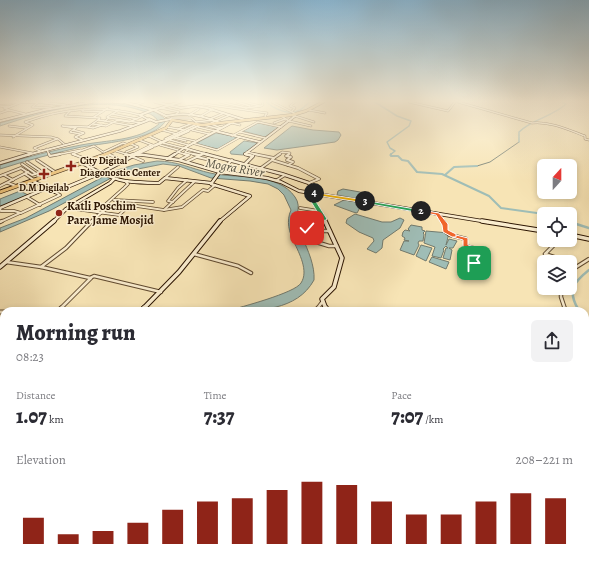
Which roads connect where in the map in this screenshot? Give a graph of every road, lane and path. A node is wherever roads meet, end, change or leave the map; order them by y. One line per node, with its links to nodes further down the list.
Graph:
1 (26, 128): 26 (street)
2 (75, 128): 31 (street)
3 (124, 128): 31 (street)
4 (165, 128): 16 (main road)
5 (174, 128): 14 (street)
6 (182, 128): 14 (street)
7 (189, 128): 17 (street)
8 (191, 128): 24 (street)
9 (205, 128): 19 (street)
10 (216, 128): 15 (street)
11 (247, 128): 20 (street)
12 (279, 128): 28 (street)
13 (559, 128): 35 (street)
14 (178, 129): 17 (street)
15 (220, 129): 19 (street)
16 (162, 130): 23 (main road); 24 (street)
17 (184, 130): 24 (street)
18 (192, 130): 21 (street); 24 (street)
19 (215, 131): 21 (street); 25 (street)
20 (240, 132): 25 (street); 28 (street)
21 (209, 134): 38 (street)
22 (0, 135): 26 (street)
23 (149, 136): 32 (main road); 37 (street)
24 (176, 136): 30 (street); 33 (street); 34 (street); 36 (street); 37 (street)
25 (232, 136): 27 (street)
26 (13, 137): 29 (street)
27 (240, 137): 38 (street); 39 (street)
28 (265, 138): 39 (street)
29 (57, 139): 41 (street); 52 (street)
30 (165, 139)
31 (82, 140): 41 (street)
32 (139, 140): 40 (street); 43 (main road)
33 (169, 140): 37 (street); 47 (street)
34 (189, 140): 36 (street); 38 (street)
35 (589, 140)
36 (186, 141): 47 (street)
37 (162, 142): 42 (street); 45 (street); 47 (street)
38 (193, 142): 47 (street)
39 (260, 142): 56 (street)
40 (146, 143): 44 (street); 45 (street)
41 (64, 144): 49 (street)
42 (160, 144): 45 (street); 53 (street)
43 (130, 145): 44 (street); 51 (main road); 55 (street)
44 (137, 146): 60 (street)
45 (152, 146): 59 (street); 60 (street)
46 (0, 147): 54 (street)
47 (183, 147): 48 (street); 53 (street)
48 (189, 149): 57 (street); 61 (street)
49 (47, 150): 50 (street); 52 (street)
50 (81, 150): 55 (street); 70 (street)
51 (119, 150): 58 (main road); 60 (street)
52 (40, 151): 54 (street)
53 (178, 151): 64 (street); 67 (street)
54 (32, 152): 76 (street)
55 (104, 152): 58 (street)
56 (247, 152): 63 (street); 78 (street)
57 (204, 153): 61 (street); 68 (street)
58 (108, 154): 70 (main road); 71 (street)
59 (137, 154): 60 (street); 64 (street)
60 (129, 155): 71 (street); 72 (street)
61 (199, 155): 62 (street)
62 (196, 157): 65 (street); 74 (street)
63 (274, 158): 69 (street); 79 (street)
64 (167, 159): 67 (street)
65 (206, 159)
66 (37, 160): 84 (street)
67 (179, 160): 74 (street)
68 (232, 160): 78 (street); 85 (street)
69 (272, 160): 79 (street); 81 (street)
70 (89, 161): 75 (main road)
71 (123, 161): 87 (street)
72 (143, 161)
73 (27, 162): 83 (street)
74 (186, 162): 85 (street)
75 (82, 163): 84 (main road); 87 (street)
76 (0, 164)
77 (22, 164): 86 (street)
78 (245, 164): 81 (street)
79 (288, 165): 104 (street)
80 (178, 167): 94 (street)
81 (261, 168): 89 (street); 92 (street)
82 (28, 172): 86 (street); 88 (street); 90 (street)
83 (42, 172): 86 (street); 91 (street)
84 (55, 172): 91 (main road)
85 (220, 172): 92 (street); 103 (street)
86 (35, 173)
87 (102, 173): 95 (street); 110 (street)
88 (25, 174): 96 (street); 97 (street)
89 (285, 174): 99 (street); 104 (street)
90 (3, 175): 93 (street); 96 (street)
91 (49, 175): 97 (main road)
92 (254, 175): 99 (street)
93 (0, 176)
94 (165, 178): 98 (street); 100 (street)
95 (114, 179): 100 (street); 118 (street)
96 (13, 180): 102 (street)
97 (33, 180): 107 (main road); 108 (street)
98 (187, 180): 101 (street); 115 (street)
99 (277, 180): 111 (street)
100 (126, 182): 113 (street)
101 (194, 182): 103 (street); 115 (street)
102 (8, 183): 106 (street); 107 (street)
103 (210, 183): 105 (street)
104 (310, 183): 111 (street)
105 (215, 185): 121 (street); 138 (street)
106 (0, 186)
107 (16, 186): 109 (main road)
108 (48, 188): 110 (street); 112 (street)
109 (0, 192)
110 (56, 192): 116 (street)
111 (314, 193): 122 (street); 126 (street)
112 (27, 197): 116 (street); 120 (street)
113 (113, 200): 114 (street); 123 (street)
114 (153, 202)
115 (173, 202): 121 (street)
116 (40, 205): 124 (street)
117 (130, 205): 121 (street); 125 (street); 125 (street)
118 (68, 208): 123 (street); 141 (street)
119 (300, 208): 122 (street)
120 (0, 209): 124 (street)
121 (164, 210)
122 (319, 211): 127 (street)
123 (97, 212): 125 (street)
124 (21, 213): 128 (street)
125 (101, 213): 144 (street)
126 (438, 214): 132 (street); 145 (street)
127 (322, 219): 129 (street); 129 (street); 133 (street)
128 (0, 222)
129 (313, 224): 130 (street)
130 (308, 226): 131 (street); 133 (street); 136 (street)
131 (301, 229)
132 (537, 230)
133 (330, 231): 136 (street)
134 (577, 237): 135 (street)
135 (589, 239)
136 (337, 246): 150 (street)
137 (552, 247): 139 (street)
138 (194, 254): 146 (street); 148 (street)
139 (548, 255)
140 (589, 259): 143 (street)
141 (6, 262): 142 (street); 144 (street)
142 (0, 266)
143 (577, 267)
144 (40, 268): 147 (street)
145 (472, 268)
146 (251, 273)
147 (91, 278): 148 (street); 151 (street)
148 (161, 292): 152 (street)
149 (561, 295): 155 (street)
150 (323, 301): 153 (street); 154 (street)
151 (62, 307)
152 (145, 307)
153 (319, 307)
154 (325, 307)
155 (564, 307)

